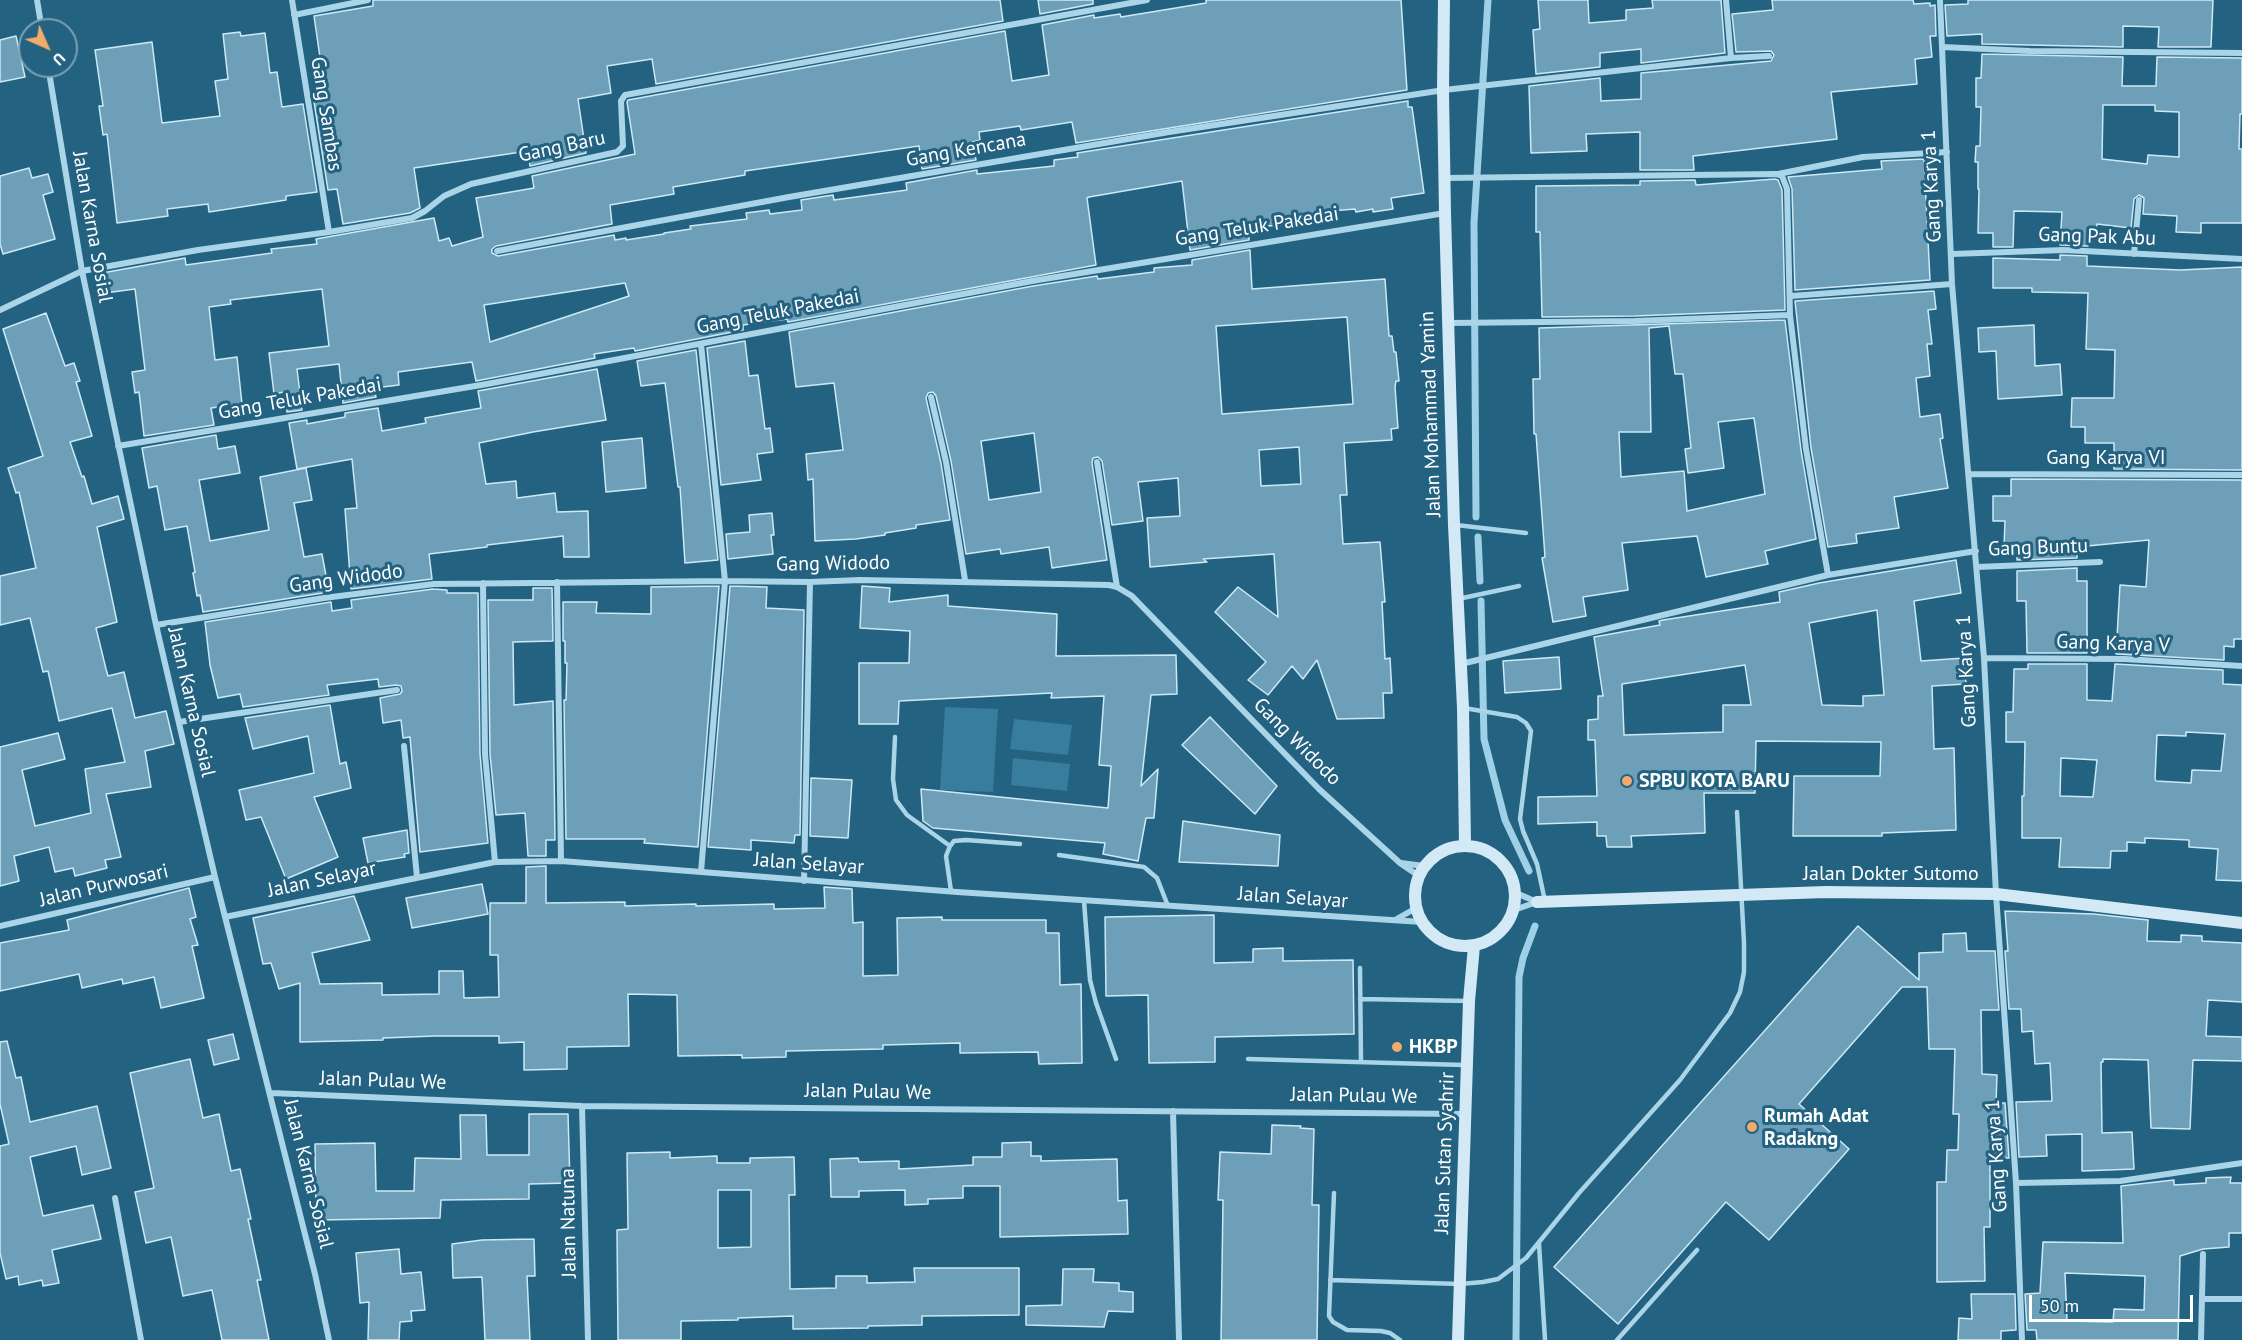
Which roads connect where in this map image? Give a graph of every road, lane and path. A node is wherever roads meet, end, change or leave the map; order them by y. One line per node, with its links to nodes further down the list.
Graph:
1 (37, 0): 9 (street)
2 (292, 0): 8 (street, Gang Sambas)
3 (368, 0): 8 (street)
4 (1147, 0): 21 (street, Gang Baru)
5 (1444, 0): 15 (street, Jalan Mohammad Yamin)
6 (1726, 0): 13 (street)
7 (1940, 0): 10 (street, Gang Karya 1)
8 (294, 15): 21 (street, Gang Sambas)
9 (40, 18)
10 (1942, 47): 11 (street); 16 (street, Gang Karya 1)
11 (2242, 53)
12 (1769, 56): 13 (street, Gang Kencana)
13 (1731, 58): 15 (street, Gang Kencana)
14 (50, 78): 26 (street, Jalan Karna Sosial)
15 (1443, 90): 18 (street, Jalan Mohammad Yamin); 22 (street, Gang Kencana)
16 (1947, 152): 17 (street); 23 (street, Gang Karya 1)
17 (1776, 174): 18 (street); 28 (street)
18 (1446, 178): 20 (street, Jalan Mohammad Yamin)
19 (2139, 200): 24 (street)
20 (1445, 213): 31 (street, Jalan Mohammad Yamin); 32 (street, Gang Teluk Pakedai)
21 (328, 232): 26 (street, Gang Baru)
22 (496, 251)
23 (1952, 254): 24 (street, Gang Pak Abu); 27 (street, Gang Karya 1)
24 (2134, 254): 25 (street, Gang Pak Abu)
25 (2242, 259)
26 (82, 271): 29 (street, Gang Baru); 34 (street, Jalan Karna Sosial)
27 (1953, 284): 28 (street); 36 (street, Gang Karya 1)
28 (1791, 296): 30 (street)
29 (0, 310)
30 (1790, 315): 31 (street); 43 (street)
31 (1448, 323): 38 (street, Jalan Mohammad Yamin)
32 (701, 344): 34 (street, Gang Teluk Pakedai); 45 (street)
33 (931, 397): 44 (street)
34 (118, 446): 52 (street, Jalan Karna Sosial)
35 (1097, 462): 49 (street)
36 (1969, 474): 37 (street, Gang Karya VI); 40 (street, Gang Karya 1)
37 (2242, 475)
38 (1454, 525): 39 (lane); 51 (street, Jalan Mohammad Yamin)
39 (1526, 532)
40 (1976, 551): 42 (street, Gang Karya 1); 43 (street)
41 (2100, 562): 42 (street, Gang Buntu)
42 (1977, 567): 53 (street, Gang Karya 1)
43 (1828, 575): 54 (street)
44 (965, 580): 47 (street, Gang Widodo); 49 (street, Gang Widodo)
45 (725, 581): 46 (street, Gang Widodo); 47 (street, Gang Widodo); 70 (street)
46 (557, 582): 48 (street, Gang Widodo); 66 (street)
47 (810, 582): 73 (street)
48 (483, 583): 52 (street, Gang Widodo); 67 (street)
49 (1117, 586): 68 (street, Gang Widodo)
50 (1520, 586): 51 (lane)
51 (1458, 599): 54 (street, Jalan Mohammad Yamin)
52 (156, 625): 58 (street, Jalan Karna Sosial)
53 (1984, 658): 55 (street, Gang Karya V); 76 (street, Gang Karya 1)
54 (1462, 664): 57 (street, Jalan Mohammad Yamin)
55 (2242, 666)
56 (397, 690): 58 (street)
57 (1464, 708): 64 (street, Jalan Mohammad Yamin); 79 (lane)
58 (179, 722): 71 (street, Jalan Karna Sosial)
59 (895, 737): 63 (lane)
60 (404, 746): 72 (street)
61 (1737, 812): 77 (lane)
62 (1020, 844): 63 (lane)
63 (950, 846): 74 (lane)
64 (1470, 846): 69 (street); 75 (street)
65 (1059, 855): 80 (lane)
66 (561, 861): 67 (street, Jalan Selayar); 70 (street, Jalan Selayar)
67 (495, 862): 72 (street, Jalan Selayar)
68 (1400, 863): 69 (street, Gang Widodo); 69 (street)
69 (1422, 871): 81 (street)
70 (701, 872): 73 (street, Jalan Selayar)
71 (215, 877): 83 (street, Jalan Karna Sosial); 87 (street, Jalan Purwosari)
72 (417, 878): 83 (street, Jalan Selayar)
73 (804, 881): 74 (street, Jalan Selayar)
74 (951, 891): 78 (street, Jalan Selayar)
75 (1516, 893): 79 (street); 82 (street)
76 (1996, 894): 77 (street, Jalan Dokter Sutomo); 86 (street, Jalan Dokter Sutomo); 103 (street, Gang Karya 1)
77 (1741, 895): 79 (street, Jalan Dokter Sutomo); 106 (lane)
78 (1084, 900): 80 (street, Jalan Selayar); 94 (lane)
79 (1541, 901): 82 (street)
80 (1168, 906): 84 (street, Jalan Selayar)
81 (1416, 908): 84 (street); 85 (street)
82 (1514, 910): 89 (street)
83 (225, 917): 98 (street, Jalan Karna Sosial)
84 (1394, 921): 85 (street, Jalan Selayar)
85 (1422, 922): 88 (street)
86 (2242, 923)
87 (0, 926)
88 (1459, 946): 89 (street); 90 (street)
89 (1474, 946): 90 (street, Jalan Sutan Syahrir)
90 (1472, 966): 93 (street, Jalan Sutan Syahrir)
91 (1360, 968): 92 (lane)
92 (1360, 999): 93 (lane); 96 (lane)
93 (1469, 1001): 97 (street, Jalan Sutan Syahrir)
94 (1116, 1059)
95 (1248, 1059): 96 (lane)
96 (1361, 1062): 97 (lane)
97 (1467, 1065): 101 (street, Jalan Sutan Syahrir)
98 (271, 1092): 99 (street, Jalan Pulau We); 114 (street, Jalan Karna Sosial)
99 (582, 1106): 100 (street, Jalan Pulau We); 115 (street, Jalan Natuna)
100 (1173, 1111): 101 (street, Jalan Pulau We); 116 (street)
101 (1466, 1114): 110 (street, Jalan Sutan Syahrir)
102 (2242, 1163): 103 (street)
103 (2016, 1183): 121 (street, Gang Karya 1)
104 (1334, 1193): 109 (lane)
105 (115, 1198): 113 (street)
106 (1539, 1244): 110 (lane); 119 (lane)
107 (1697, 1250): 120 (lane)
108 (2203, 1254): 111 (street)
109 (1330, 1280): 110 (lane); 117 (lane)
110 (1460, 1284): 118 (street, Jalan Sutan Syahrir)
111 (2202, 1299): 112 (street); 122 (street)
112 (2242, 1299)
113 (141, 1340)
114 (329, 1340)
115 (588, 1340)
116 (1179, 1340)
117 (1400, 1340)
118 (1458, 1340)
119 (1545, 1340)
120 (1617, 1340)
121 (2022, 1340)
122 (2201, 1340)

